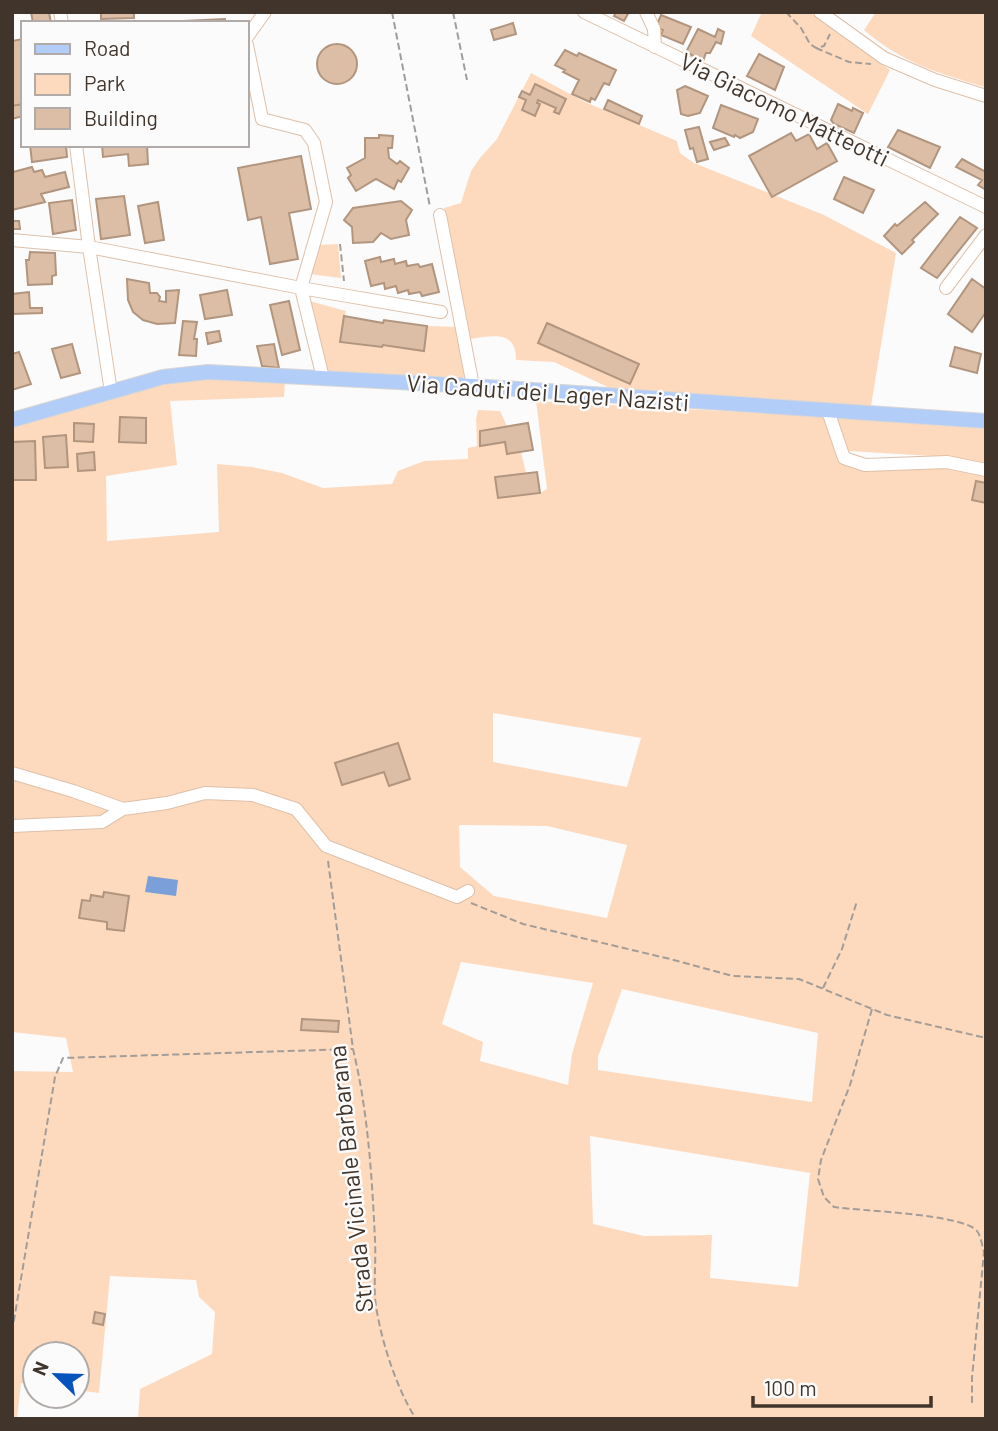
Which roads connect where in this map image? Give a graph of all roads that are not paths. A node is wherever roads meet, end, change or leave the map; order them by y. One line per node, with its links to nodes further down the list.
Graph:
1 (265, 12): 5 (street)
2 (584, 12): 6 (street, Via Giacomo Matteotti)
3 (646, 12): 6 (street)
4 (820, 12): 8 (street)
5 (248, 36)
6 (656, 47): 10 (street, Via Giacomo Matteotti)
7 (248, 50): 15 (street)
8 (986, 96)
9 (76, 147): 14 (street)
10 (986, 207)
11 (435, 212): 19 (street)
12 (986, 235): 16 (street)
13 (12, 240): 14 (street)
14 (89, 247): 15 (street); 20 (street)
15 (301, 288): 17 (street); 18 (street)
16 (946, 288)
17 (441, 312)
18 (323, 378): 19 (main road, Via Caduti dei Lager Nazisti); 20 (main road, Via Caduti dei Lager Nazisti)
19 (473, 386): 21 (main road, Via Caduti dei Lager Nazisti)
20 (111, 392): 22 (main road, Via Caduti dei Lager Nazisti)
21 (828, 411): 23 (main road, Via Caduti dei Lager Nazisti); 24 (street)
22 (12, 420)
23 (986, 421)
24 (986, 470)
25 (12, 773): 26 (street)
26 (123, 809): 27 (street); 28 (street)
27 (12, 826)
28 (462, 894)

